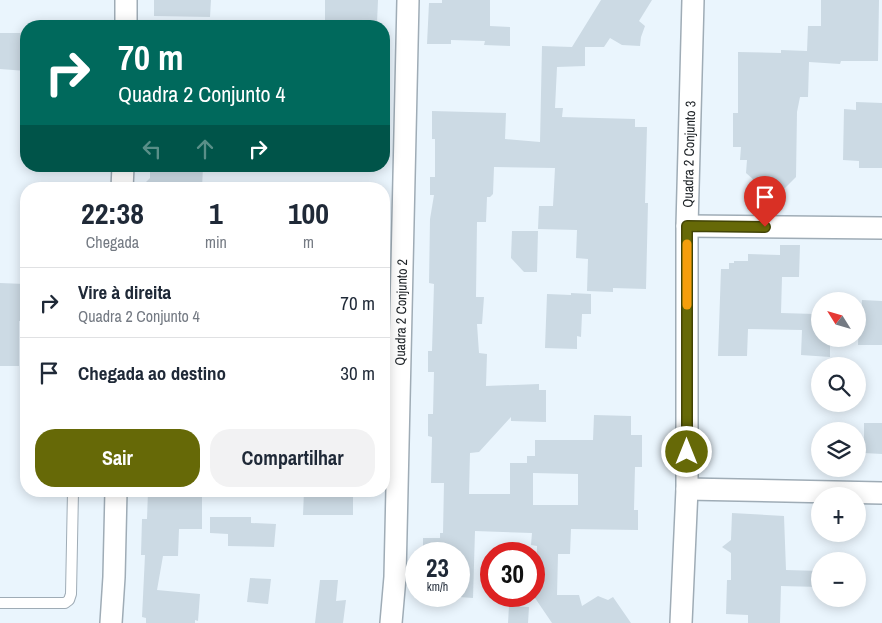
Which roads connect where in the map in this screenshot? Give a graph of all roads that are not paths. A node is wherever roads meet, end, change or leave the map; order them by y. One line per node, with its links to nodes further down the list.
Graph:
1 (126, 0): 4 (street)
2 (408, 0): 13 (street, Quadra 2 Conjunto 2)
3 (693, 0): 5 (street, Quadra 2 Conjunto 3)
4 (126, 20)
5 (687, 226): 6 (street); 7 (street, Quadra 2 Conjunto 3)
6 (882, 228)
7 (687, 489): 8 (street); 14 (street, Quadra 2 Conjunto 3)
8 (882, 493)
9 (74, 497): 11 (lane)
10 (116, 497): 12 (street)
11 (0, 603)
12 (112, 623)
13 (391, 623)
14 (681, 623)

